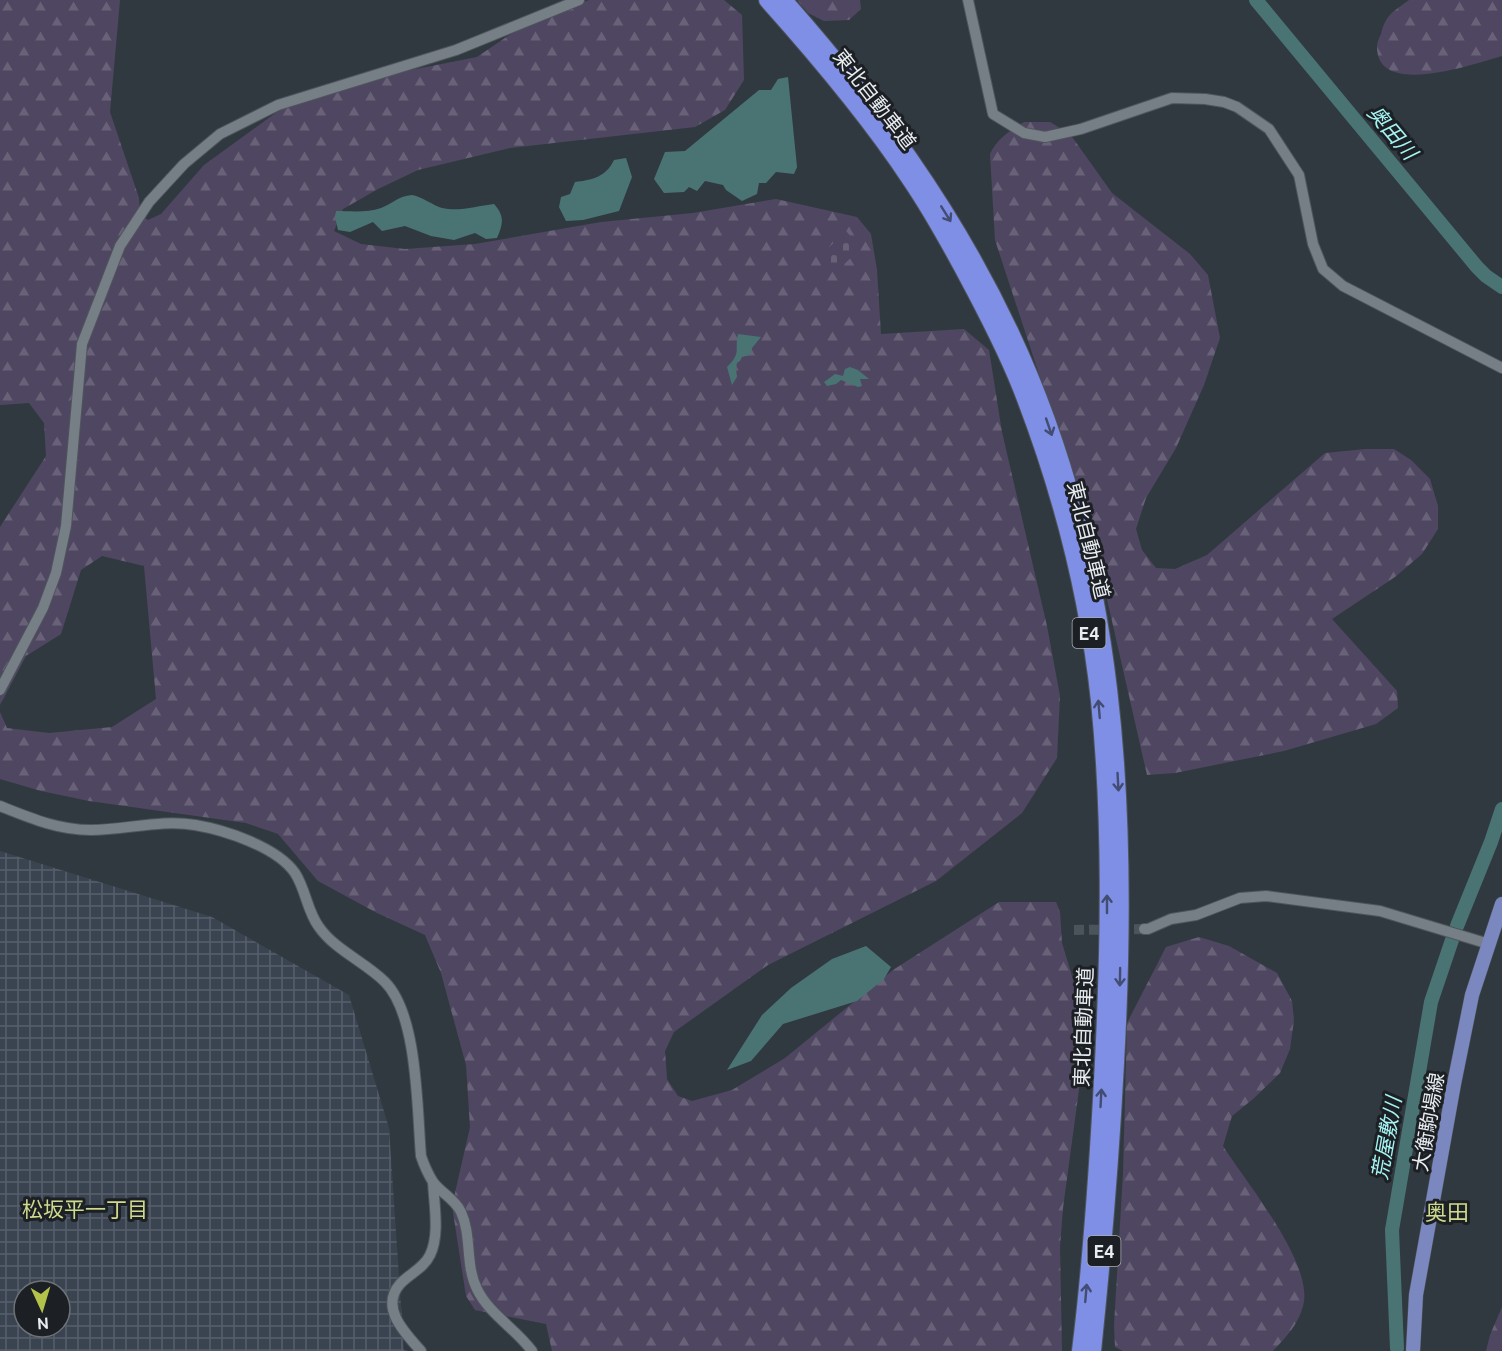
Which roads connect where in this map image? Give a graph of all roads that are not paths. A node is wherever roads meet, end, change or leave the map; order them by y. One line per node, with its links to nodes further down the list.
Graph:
1 (579, 0): 6 (street)
2 (767, 0): 15 (highway, 東北自動車道 / E4, one-way to 2)
3 (784, 0): 11 (highway, 東北自動車道 / E4, one-way to 11)
4 (968, 0): 5 (street)
5 (1502, 368)
6 (0, 690)
7 (0, 806): 12 (street)
8 (1502, 904): 10 (main road, 大衡駒場線)
9 (1144, 929): 10 (street)
10 (1489, 944): 18 (main road, 大衡駒場線)
11 (1112, 1151): 16 (highway, 東北自動車道 / E4); 17 (highway)
12 (433, 1182): 13 (street); 14 (street)
13 (422, 1351)
14 (532, 1351)
15 (1080, 1351)
16 (1093, 1351)
17 (1105, 1351)
18 (1413, 1351)

